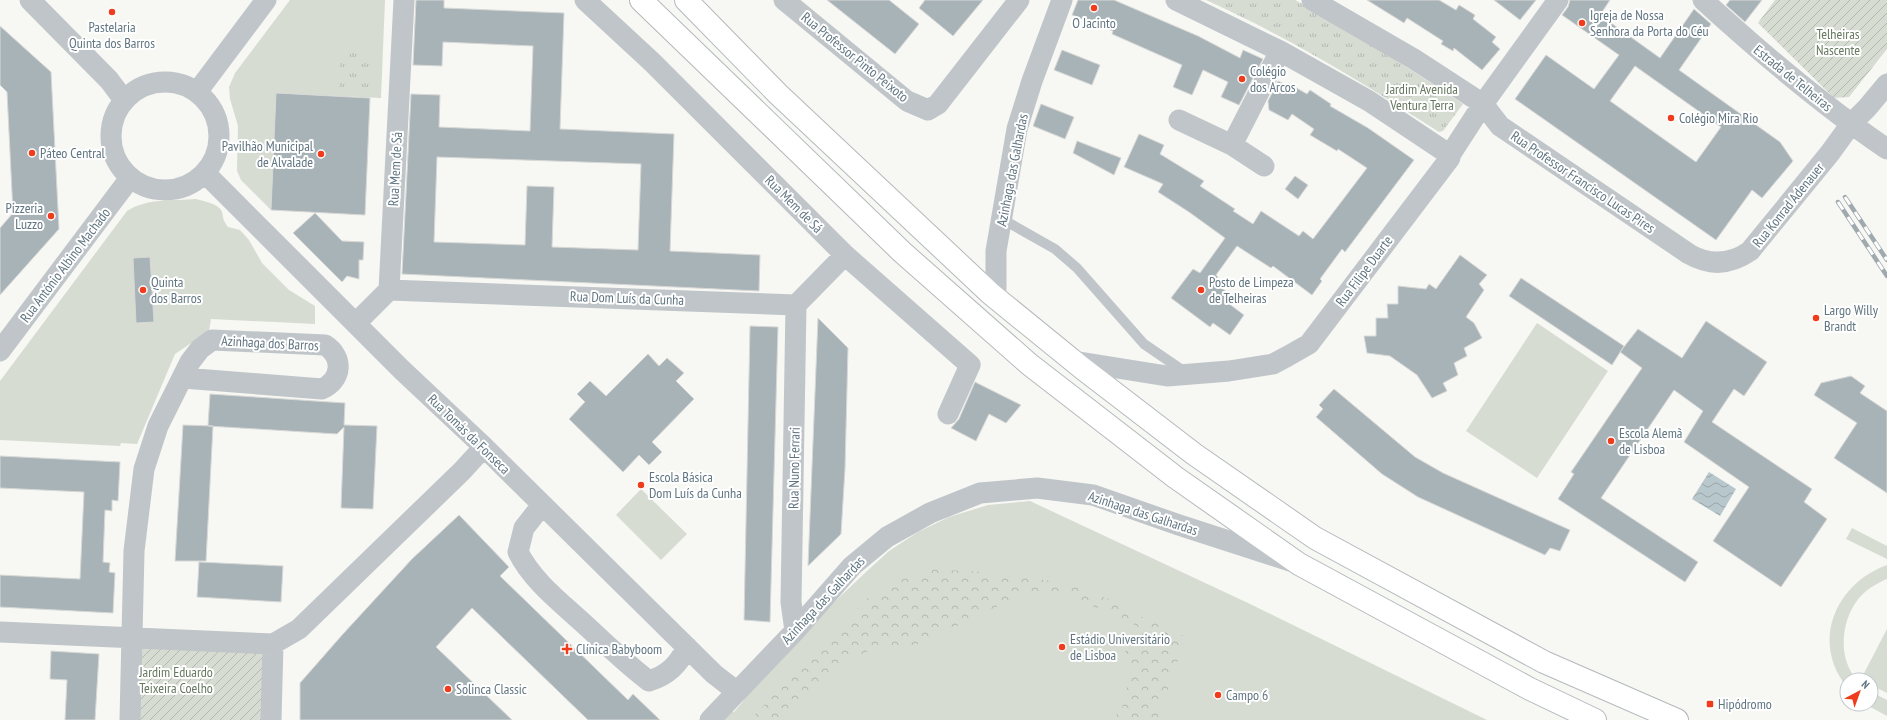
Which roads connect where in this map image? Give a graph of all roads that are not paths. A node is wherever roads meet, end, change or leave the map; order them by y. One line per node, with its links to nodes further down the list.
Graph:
1 (30, 0): 17 (street)
2 (266, 0): 16 (street)
3 (404, 0): 30 (street, Rua Mem de Sá)
4 (585, 0): 29 (street, Rua Mem de Sá)
5 (641, 0): 41 (highway)
6 (686, 0): 31 (highway)
7 (784, 0): 8 (street, Rua Professor Pinto Peixoto)
8 (1019, 0)
9 (1062, 0): 27 (street, Azinhaga das Galhardas)
10 (1176, 0): 14 (street)
11 (1312, 0): 18 (street, Rua Professor Francisco Lucas Pires)
12 (1558, 0): 18 (street, Rua Filipe Duarte)
13 (1704, 0): 20 (street, Estrada de Telheiras)
14 (1280, 51): 21 (street); 23 (street)
15 (1887, 84): 20 (street, Rua Konrad Adenauer)
16 (197, 92): 17 (street); 25 (street)
17 (124, 100): 26 (street)
18 (1483, 104): 23 (street, Rua Filipe Duarte); 28 (street, Rua Professor Francisco Lucas Pires)
19 (1179, 120): 21 (street)
20 (1850, 124): 22 (street, Estrada de Telheiras); 28 (street, Rua Konrad Adenauer)
21 (1232, 145): 24 (street)
22 (1887, 149)
23 (1450, 155): 36 (street, Rua Filipe Duarte)
24 (1264, 166)
25 (206, 174): 26 (street); 33 (street, Rua Tomás da Fonseca)
26 (130, 178): 34 (street, Rua António Albino Machado)
27 (1002, 219): 31 (street, Azinhaga das Galhardas); 36 (lane)
28 (1688, 254)
29 (845, 255): 32 (street); 38 (street, Rua Mem de Sá)
30 (389, 290): 32 (street, Rua Dom Luís da Cunha); 33 (street)
31 (996, 299): 35 (highway)
32 (796, 305): 42 (street, Rua Nuno Ferrari)
33 (356, 323): 39 (street, Rua Tomás da Fonseca)
34 (0, 351)
35 (1073, 361): 36 (street, Rua Filipe Duarte); 52 (highway)
36 (1189, 374)
37 (183, 378): 37 (street, Azinhaga dos Barros); 44 (street, Azinhaga dos Barros)
38 (948, 414)
39 (484, 448): 40 (street, Rua Tomás da Fonseca); 45 (street)
40 (542, 505): 46 (street, Rua Tomás da Fonseca); 46 (street)
41 (1299, 564): 42 (street, Azinhaga das Galhardas); 51 (highway)
42 (795, 631): 47 (street, Azinhaga das Galhardas)
43 (0, 632): 44 (street)
44 (133, 637): 45 (street); 48 (street, Azinhaga dos Barros)
45 (273, 644): 49 (street)
46 (687, 647): 47 (street, Rua Tomás da Fonseca)
47 (736, 691): 50 (street, Azinhaga das Galhardas)
48 (130, 720)
49 (271, 720)
50 (710, 720)
51 (1595, 720)
52 (1677, 720)

